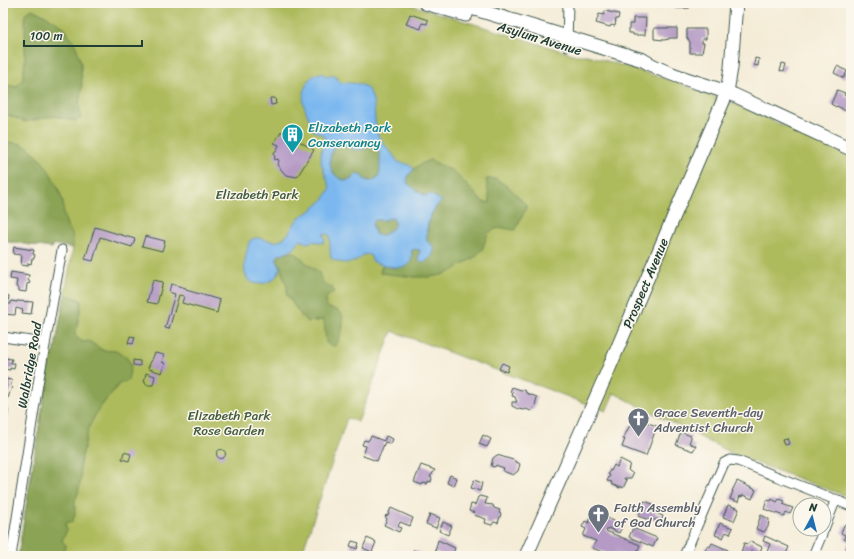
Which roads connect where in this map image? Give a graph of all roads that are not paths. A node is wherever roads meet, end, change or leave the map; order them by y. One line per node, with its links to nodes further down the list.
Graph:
1 (425, 3): 5 (main road, Asylum Avenue)
2 (455, 3): 5 (main road, Asylum Avenue)
3 (568, 3): 5 (street)
4 (736, 3): 6 (main road, Prospect Avenue)
5 (567, 42): 6 (main road, Asylum Avenue)
6 (727, 92): 7 (main road, Asylum Avenue); 16 (main road, Prospect Avenue)
7 (851, 150)
8 (62, 250): 10 (street, Walbridge Road)
9 (3, 337): 10 (street)
10 (45, 344): 15 (street, Walbridge Road)
11 (836, 500): 12 (street); 13 (street); 17 (street)
12 (851, 506)
13 (832, 510)
14 (821, 537): 18 (street)
15 (11, 556)
16 (526, 556)
17 (684, 556)
18 (813, 556)

